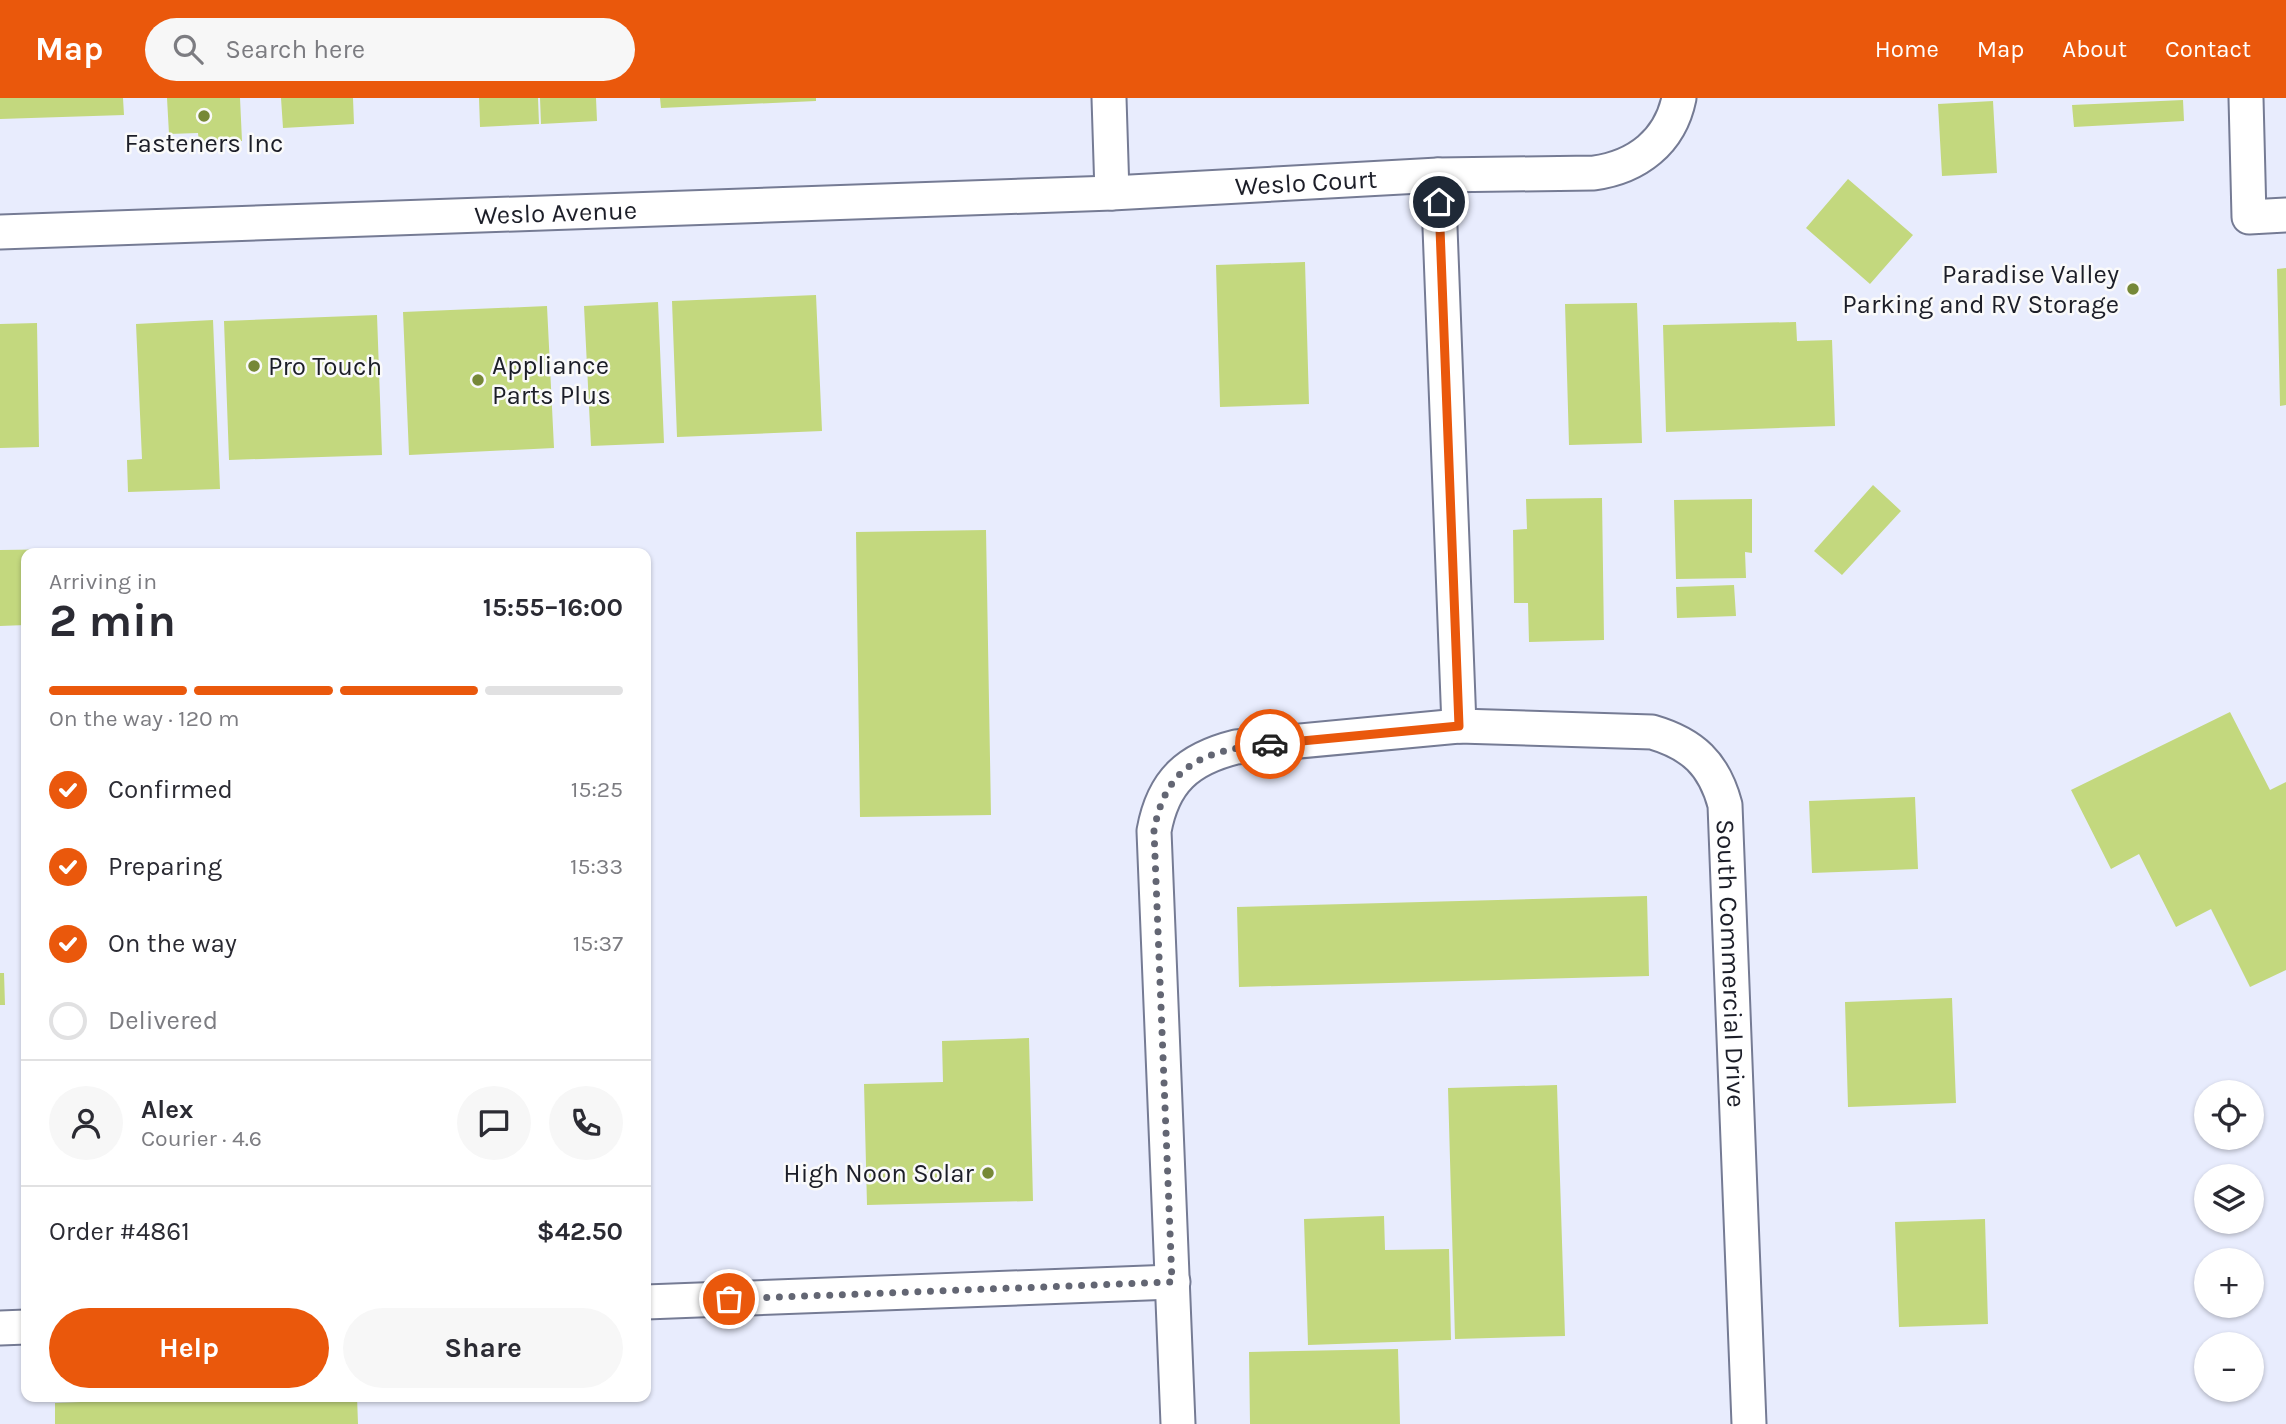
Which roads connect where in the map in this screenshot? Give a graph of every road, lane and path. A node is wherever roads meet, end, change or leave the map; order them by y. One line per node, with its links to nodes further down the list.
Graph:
1 (1109, 98): 5 (street)
2 (1679, 98): 4 (street, Weslo Court)
3 (2246, 98): 6 (street)
4 (1438, 175): 5 (street, Weslo Court); 8 (street)
5 (1112, 193): 7 (street, Weslo Avenue)
6 (2286, 215)
7 (0, 232)
8 (1459, 726): 9 (street, South Commercial Drive); 14 (street, South Commercial Drive)
9 (1172, 1282): 10 (street); 13 (street, South Commercial Drive)
10 (651, 1302)
11 (21, 1327): 12 (street)
12 (0, 1328)
13 (1178, 1424)
14 (1749, 1424)

